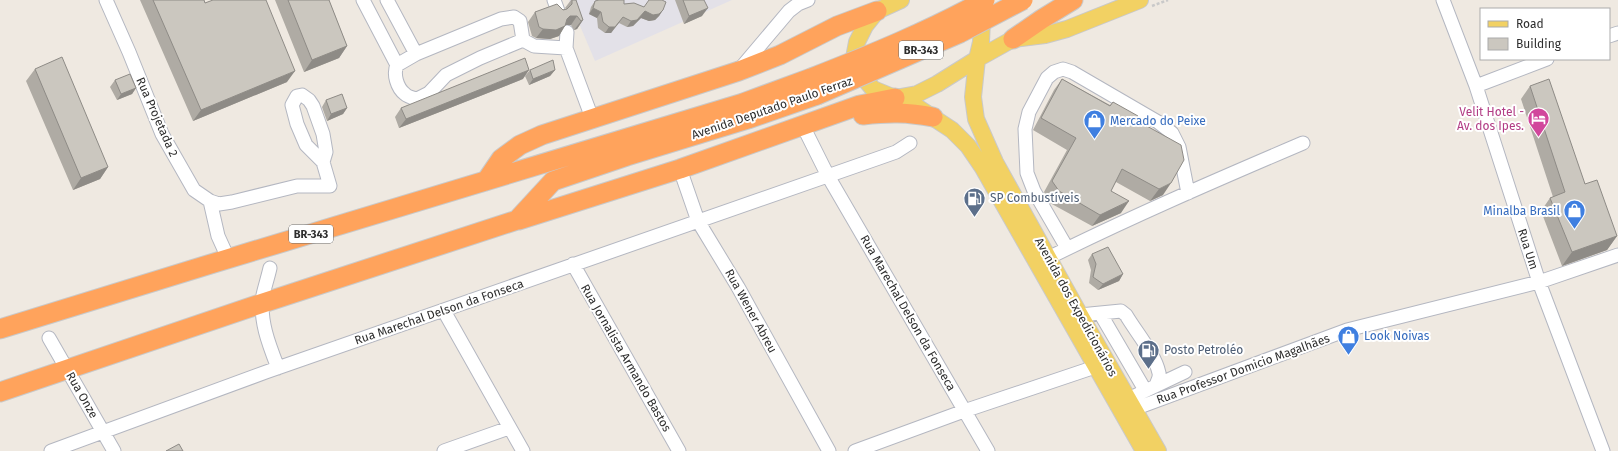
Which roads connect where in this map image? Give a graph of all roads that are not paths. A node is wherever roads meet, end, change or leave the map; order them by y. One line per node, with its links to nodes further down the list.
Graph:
1 (106, 0): 36 (street, Rua Projetada 2)
2 (363, 0): 19 (street)
3 (387, 0): 16 (street)
4 (808, 0): 20 (street)
5 (901, 0): 11 (main road)
6 (1023, 0): 22 (highway, Avenida Deputado Paulo Ferraz / BR-343, bridge)
7 (1073, 0): 13 (highway)
8 (1140, 0): 13 (main road)
9 (1443, 0): 21 (street, Rua Um)
10 (977, 2): 17 (main road); 22 (highway, Avenida Deputado Paulo Ferraz / BR-343, bridge)
11 (877, 11): 20 (highway); 23 (main road)
12 (567, 32): 15 (street)
13 (1013, 39): 17 (main road)
14 (523, 40): 15 (street); 16 (street); 19 (street)
15 (566, 48): 25 (street)
16 (416, 54): 19 (street)
17 (977, 59): 23 (main road); 31 (main road)
18 (1544, 60): 21 (street)
19 (397, 65)
20 (739, 71): 25 (highway)
21 (1476, 86): 45 (street, Rua Um)
22 (814, 87): 29 (highway, Avenida Deputado Paulo Ferraz / BR-343)
23 (894, 98): 24 (main road); 26 (highway)
24 (933, 117): 26 (highway); 31 (main road)
25 (592, 118): 34 (highway)
26 (806, 125): 32 (highway); 33 (street, Rua Marechal Delson da Fonseca)
27 (910, 143): 33 (street, Rua Marechal Delson da Fonseca)
28 (1303, 143): 35 (street)
29 (625, 148): 34 (highway, BR-343); 37 (highway, BR-343)
30 (323, 162): 36 (street)
31 (989, 165): 42 (main road, Avenida dos Expedicionários)
32 (680, 169): 37 (highway); 38 (street, Rua Wener Abreu)
33 (828, 176): 38 (street, Rua Marechal Delson da Fonseca); 59 (street, Rua Marechal Delson da Fonseca)
34 (486, 181): 41 (highway, BR-343)
35 (1188, 193): 39 (street); 39 (street)
36 (210, 201): 41 (street)
37 (518, 220): 46 (highway)
38 (698, 221): 43 (street, Rua Marechal Delson da Fonseca); 67 (street, Rua Wener Abreu)
39 (1067, 248): 42 (street)
40 (1618, 255): 45 (street, Rua Professor Domicio Magalhães)
41 (228, 258): 50 (highway, BR-343)
42 (1042, 260): 49 (main road, Avenida dos Expedicionários); 52 (main road, Avenida dos Expedicionários)
43 (573, 264): 47 (street, Rua Marechal Delson da Fonseca); 66 (street, Rua Jornalista Armando Bastos)
44 (270, 268): 46 (street)
45 (1539, 282): 58 (street, Rua Professor Domicio Magalhães); 72 (street, Rua Um)
46 (263, 303): 53 (street); 54 (highway)
47 (444, 311): 53 (street, Rua Marechal Delson da Fonseca); 60 (street)
48 (1100, 313): 49 (street); 56 (street); 56 (street)
49 (1080, 315): 52 (main road, Avenida dos Expedicionários)
50 (0, 329)
51 (49, 338): 54 (street, Rua Onze)
52 (1102, 365): 58 (main road, Avenida dos Expedicionários); 59 (street)
53 (278, 368): 61 (street, Rua Marechal Delson da Fonseca)
54 (67, 369): 57 (highway); 61 (street, Rua Onze)
55 (1184, 372): 56 (street)
56 (1150, 387): 58 (street)
57 (0, 392)
58 (1128, 407): 70 (main road, Avenida dos Expedicionários); 71 (main road, Avenida dos Expedicionários)
59 (964, 411): 68 (street); 69 (street, Rua Marechal Delson da Fonseca)
60 (509, 428): 64 (street); 65 (street)
61 (103, 431): 62 (street, Rua Marechal Delson da Fonseca); 63 (street, Rua Onze)
62 (51, 451)
63 (114, 451)
64 (444, 451)
65 (523, 451)
66 (679, 451)
67 (829, 451)
68 (855, 451)
69 (988, 451)
70 (1144, 451)
71 (1158, 451)
72 (1603, 451)

